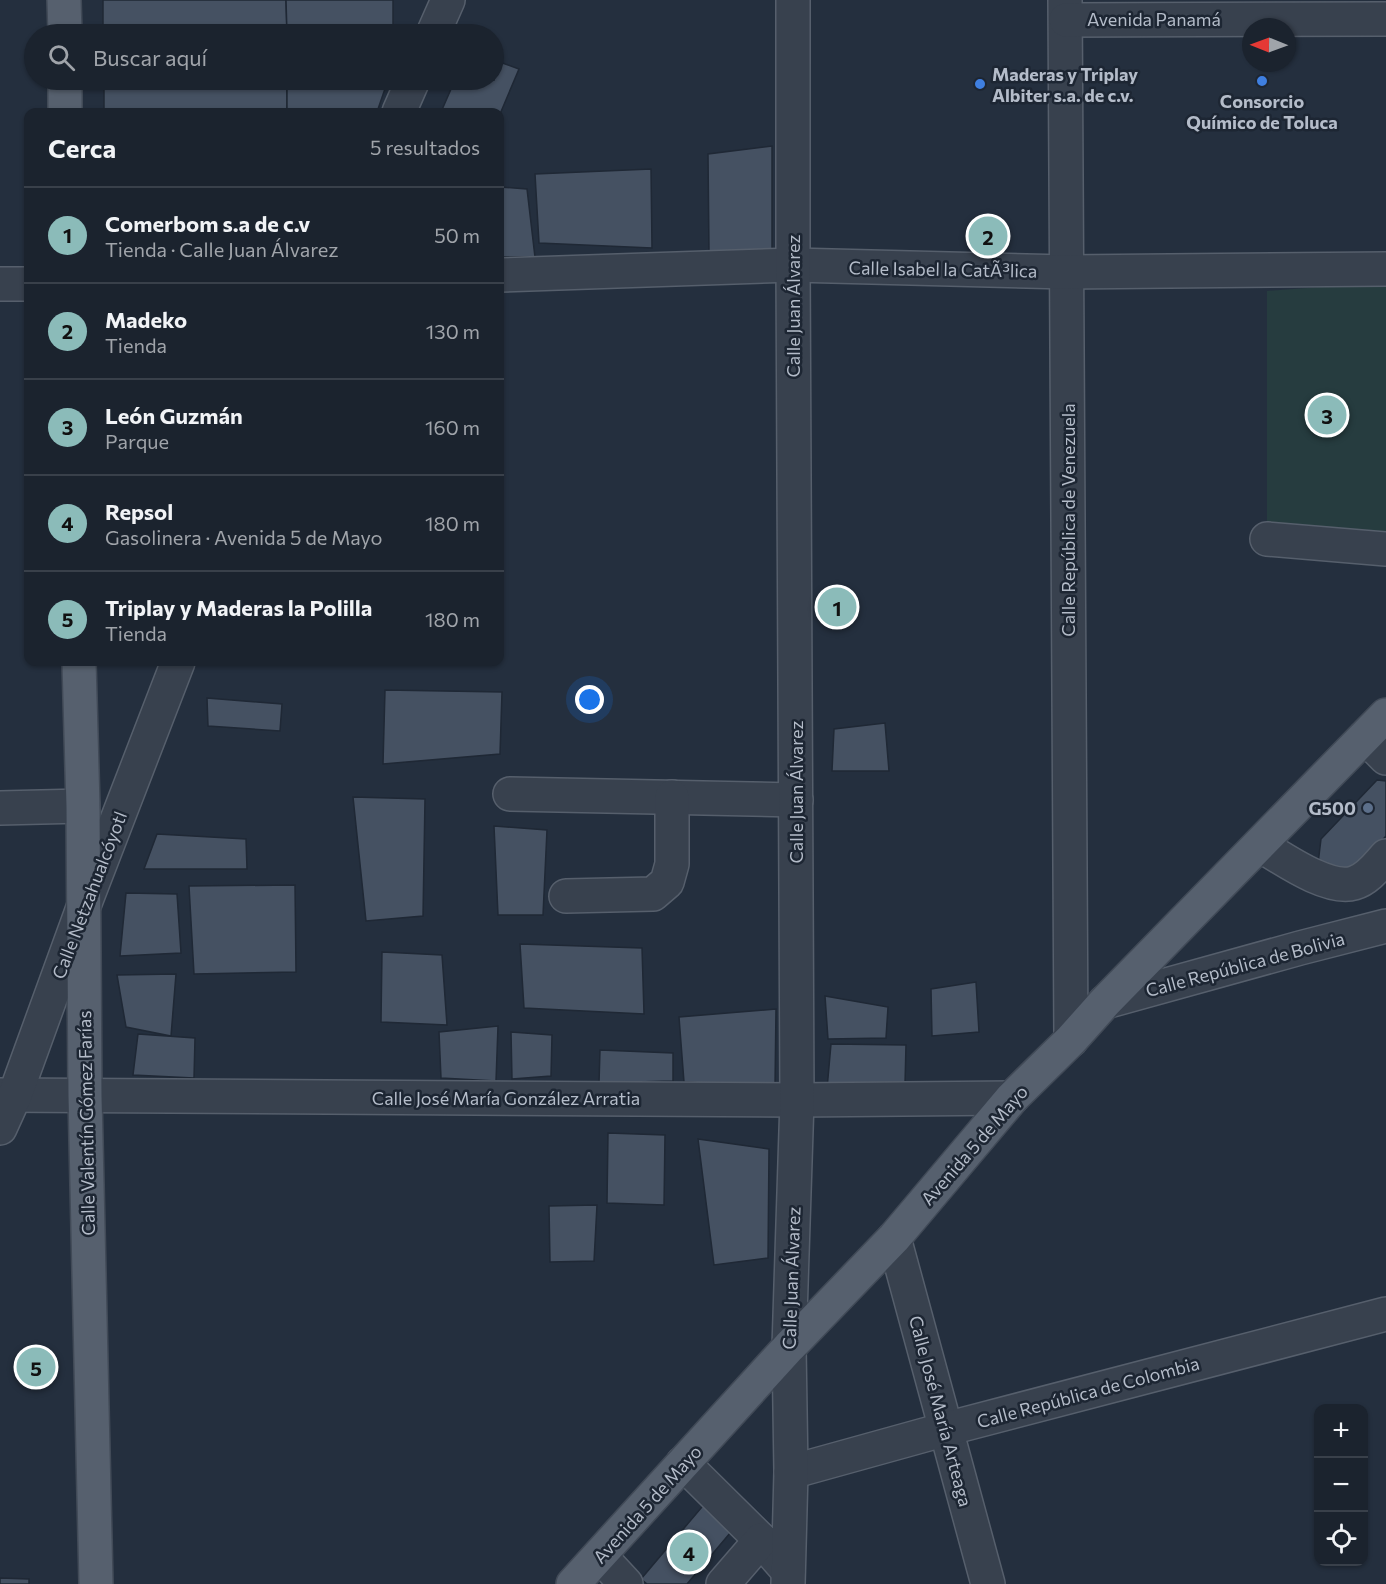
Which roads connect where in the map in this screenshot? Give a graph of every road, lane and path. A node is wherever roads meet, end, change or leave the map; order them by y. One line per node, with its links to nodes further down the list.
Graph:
1 (64, 0): 6 (main road)
2 (448, 0): 7 (street)
3 (793, 0): 12 (street, Calle Juan Álvarez)
4 (1065, 10): 5 (street, Avenida Panamá); 14 (street, Calle República de Venezuela)
5 (1386, 19)
6 (65, 24)
7 (437, 24)
8 (65, 90): 10 (main road)
9 (409, 90): 11 (street)
10 (66, 108)
11 (401, 108)
12 (793, 265): 14 (street, Calle Isabel la CatÃ³lica); 15 (street, Calle Isabel la CatÃ³lica); 25 (street, Calle Juan Álvarez)
13 (1386, 269): 14 (street, Calle Isabel la CatÃ³lica)
14 (1066, 272): 34 (street, Calle República de Venezuela)
15 (504, 275)
16 (0, 284): 17 (street)
17 (24, 284)
18 (1267, 538): 19 (street)
19 (1386, 549)
20 (79, 666): 26 (main road, Calle Valentín Gómez Farías)
21 (176, 666): 31 (street, Calle Netzahualcóyotl)
22 (1379, 737): 28 (main road, Avenida 5 de Mayo)
23 (510, 794): 24 (street)
24 (672, 797): 25 (street); 30 (street)
25 (796, 800): 38 (street, Calle Juan Álvarez)
26 (83, 806): 27 (street); 31 (main road, Calle Valentín Gómez Farías)
27 (0, 808)
28 (1260, 845): 29 (street); 33 (main road, Avenida 5 de Mayo)
29 (1386, 856)
30 (566, 896)
31 (84, 908): 35 (street, Calle Netzahualcóyotl); 36 (main road, Calle Valentín Gómez Farías)
32 (1386, 926): 33 (street, Calle República de Bolivia)
33 (1105, 1002): 34 (main road, Avenida 5 de Mayo)
34 (1071, 1040): 37 (main road, Avenida 5 de Mayo)
35 (8, 1095): 36 (street, Calle José María González Arratia); 39 (street, Calle Netzahualcóyotl)
36 (85, 1096): 38 (street, Calle José María González Arratia); 49 (main road, Calle Valentín Gómez Farías)
37 (1012, 1098): 38 (street, Calle José María González Arratia); 40 (main road, Avenida 5 de Mayo)
38 (797, 1100): 42 (street, Calle Juan Álvarez)
39 (0, 1128)
40 (894, 1238): 42 (main road, Avenida 5 de Mayo); 43 (street, Calle José María Arteaga)
41 (1386, 1314): 43 (street, Calle República de Colombia)
42 (789, 1347): 44 (main road, Avenida 5 de Mayo); 45 (street, Calle Juan Álvarez)
43 (946, 1429): 45 (street, Calle República de Colombia); 53 (street, Calle José María Arteaga)
44 (683, 1463): 46 (street); 47 (main road, Avenida 5 de Mayo)
45 (791, 1472): 48 (street, Calle Juan Álvarez)
46 (761, 1540): 48 (street); 52 (street)
47 (600, 1556): 50 (main road, Avenida 5 de Mayo); 51 (street)
48 (788, 1578)
49 (96, 1584)
50 (573, 1584)
51 (626, 1584)
52 (723, 1584)
53 (988, 1584)

